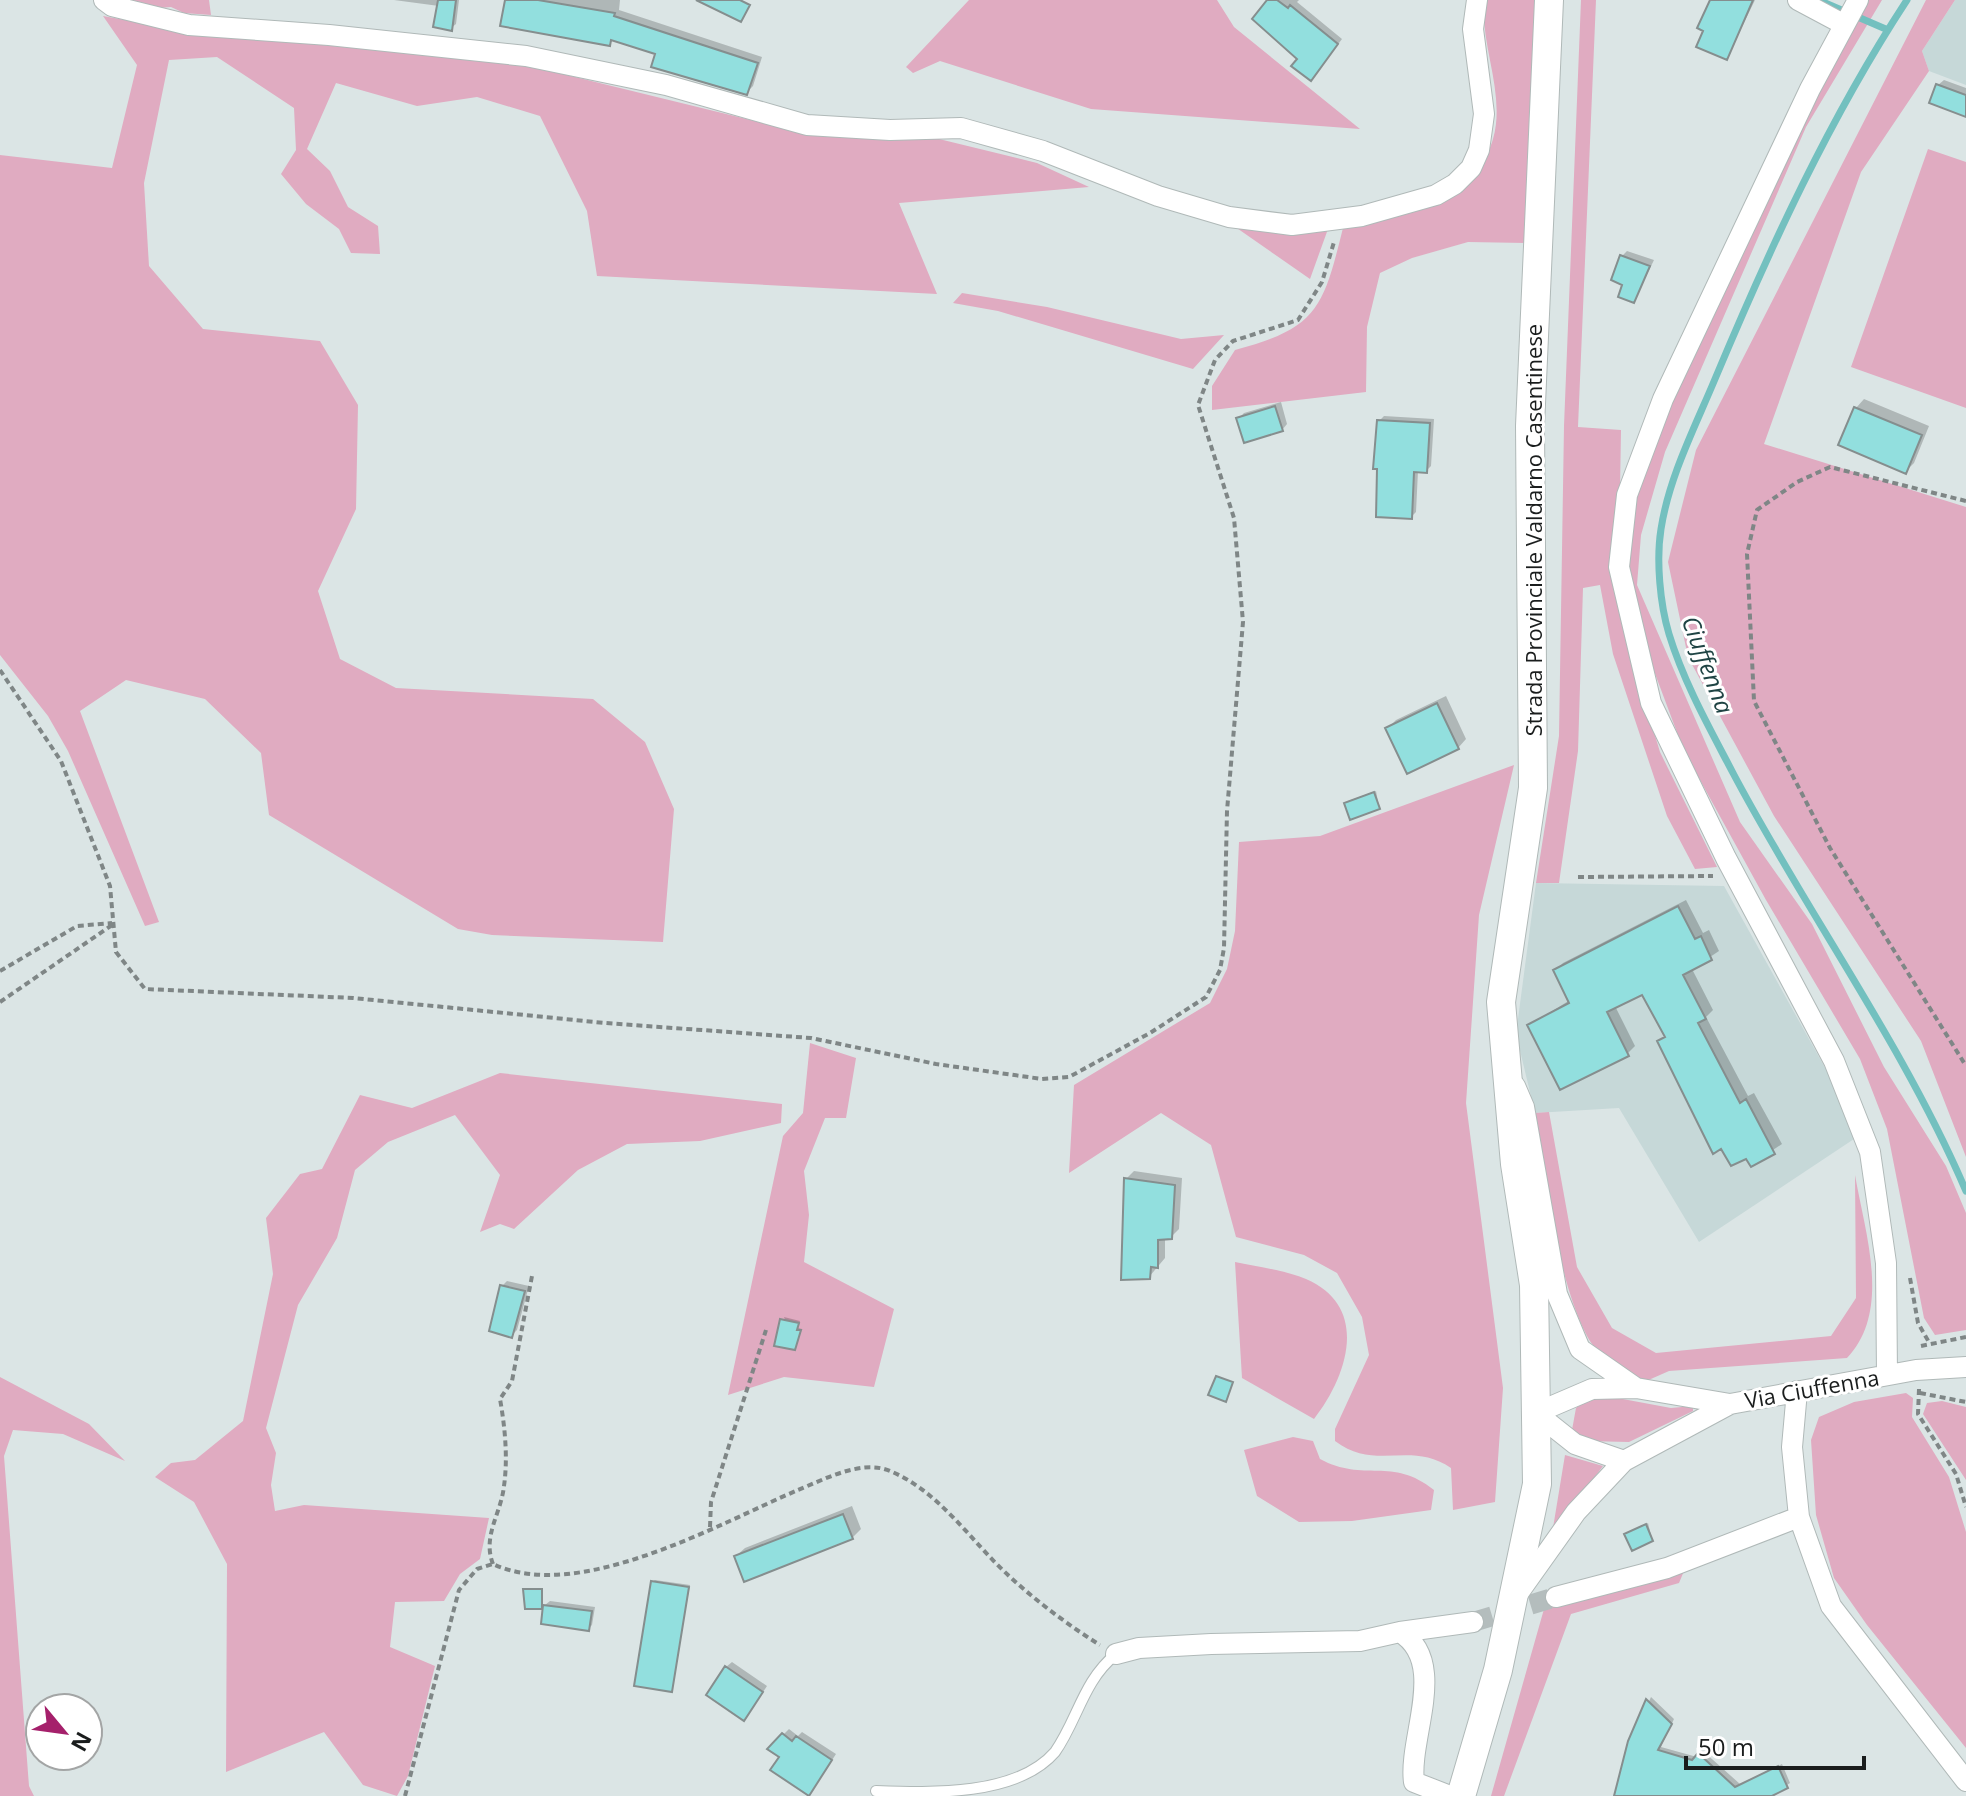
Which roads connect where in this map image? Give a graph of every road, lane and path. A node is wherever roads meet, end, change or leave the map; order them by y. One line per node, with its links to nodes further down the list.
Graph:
1 (104, 0): 7 (street)
2 (1477, 0): 7 (street)
3 (1549, 0): 15 (main road, Strada Provinciale Valdarno Casentinese)
4 (1798, 0): 6 (street)
5 (1858, 0): 6 (street)
6 (1843, 24): 10 (street)
7 (1341, 219): 12 (path)
8 (1966, 501): 16 (path)
9 (0, 670): 12 (path)
10 (1736, 875): 11 (path); 22 (street)
11 (1578, 877)
12 (115, 923): 13 (path); 14 (path)
13 (0, 971)
14 (0, 1002)
15 (1504, 1057): 23 (street, Strada Provinciale Valdarno Casentinese); 28 (main road, Strada Provinciale Valdarno Casentinese)
16 (1966, 1066)
17 (532, 1276): 33 (path)
18 (766, 1330): 32 (path)
19 (1966, 1337): 21 (path)
20 (1966, 1367): 21 (street, Via Ciuffenna)
21 (1916, 1370): 22 (street, Via Ciuffenna); 25 (path)
22 (1887, 1375): 24 (street, Via Ciuffenna)
23 (1636, 1388): 27 (street, Strada Provinciale Valdarno Casentinese); 28 (street, Strada Provinciale Valdarno Casentinese)
24 (1797, 1391): 27 (street, Via Ciuffenna); 31 (street)
25 (1920, 1393): 26 (path); 30 (path)
26 (1966, 1402)
27 (1730, 1404): 29 (street, Via Ciuffenna)
28 (1536, 1413): 29 (street); 35 (main road, Strada Provinciale Valdarno Casentinese)
29 (1624, 1461): 35 (street, Via Ciuffenna)
30 (1966, 1507)
31 (1799, 1517): 34 (street); 39 (street)
32 (710, 1527): 33 (path); 38 (path)
33 (493, 1564): 41 (path)
34 (1556, 1597)
35 (1513, 1601): 43 (main road, Strada Provinciale Valdarno Casentinese)
36 (1473, 1622): 37 (street)
37 (1400, 1632): 38 (street); 42 (street)
38 (1116, 1654): 40 (lane)
39 (1966, 1781)
40 (876, 1791)
41 (405, 1796)
42 (1450, 1796)
43 (1461, 1796)

